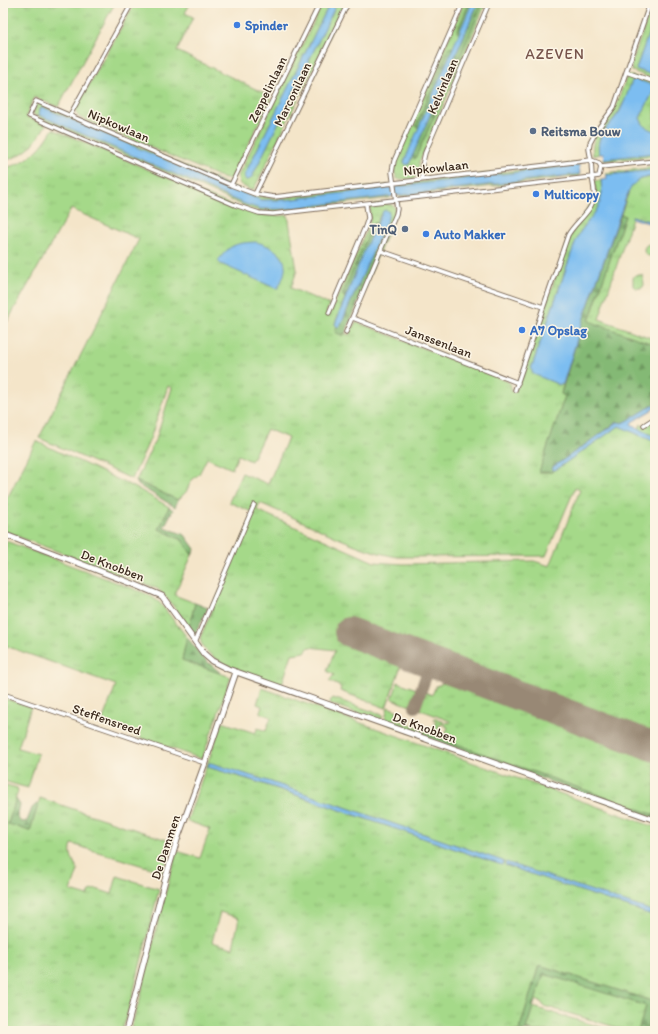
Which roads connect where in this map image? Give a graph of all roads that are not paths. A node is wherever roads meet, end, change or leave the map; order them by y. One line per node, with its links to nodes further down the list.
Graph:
1 (132, 3): 10 (street)
2 (320, 3): 17 (street, Zeppelinlaan)
3 (348, 3): 18 (street, Marconilaan)
4 (463, 3): 16 (street)
5 (489, 3): 15 (street, Kelvinlaan)
6 (650, 4): 7 (street); 8 (street)
7 (655, 6)
8 (626, 72): 9 (street); 11 (street)
9 (655, 82)
10 (70, 115): 17 (street, Nipkowlaan); 20 (street, Nipkowlaan)
11 (591, 160): 13 (street); 14 (street); 15 (street, Nipkowlaan)
12 (655, 161): 13 (street)
13 (601, 167): 14 (street)
14 (592, 177): 19 (street, Nipkowlaan); 22 (street)
15 (422, 179): 16 (street, Nipkowlaan)
16 (394, 183): 18 (street, Nipkowlaan); 19 (street, Nipkowlaan)
17 (231, 185): 18 (street, Nipkowlaan)
18 (255, 194)
19 (396, 200): 20 (street, Nipkowlaan); 21 (street)
20 (366, 204): 23 (street)
21 (381, 251): 22 (street); 24 (street)
22 (543, 307): 26 (street)
23 (329, 312)
24 (353, 318): 25 (street); 26 (street, Janssenlaan)
25 (346, 332)
26 (518, 383): 27 (street)
27 (515, 390)
28 (655, 418): 29 (street)
29 (644, 425)
30 (254, 505): 32 (street)
31 (3, 534): 32 (street, De Knobben)
32 (196, 642): 33 (street, De Knobben)
33 (236, 672): 35 (street, De Dammen); 36 (street, De Knobben)
34 (3, 694): 35 (street, Steffensreed)
35 (205, 763): 37 (street, De Dammen)
36 (655, 820)
37 (126, 1031)

